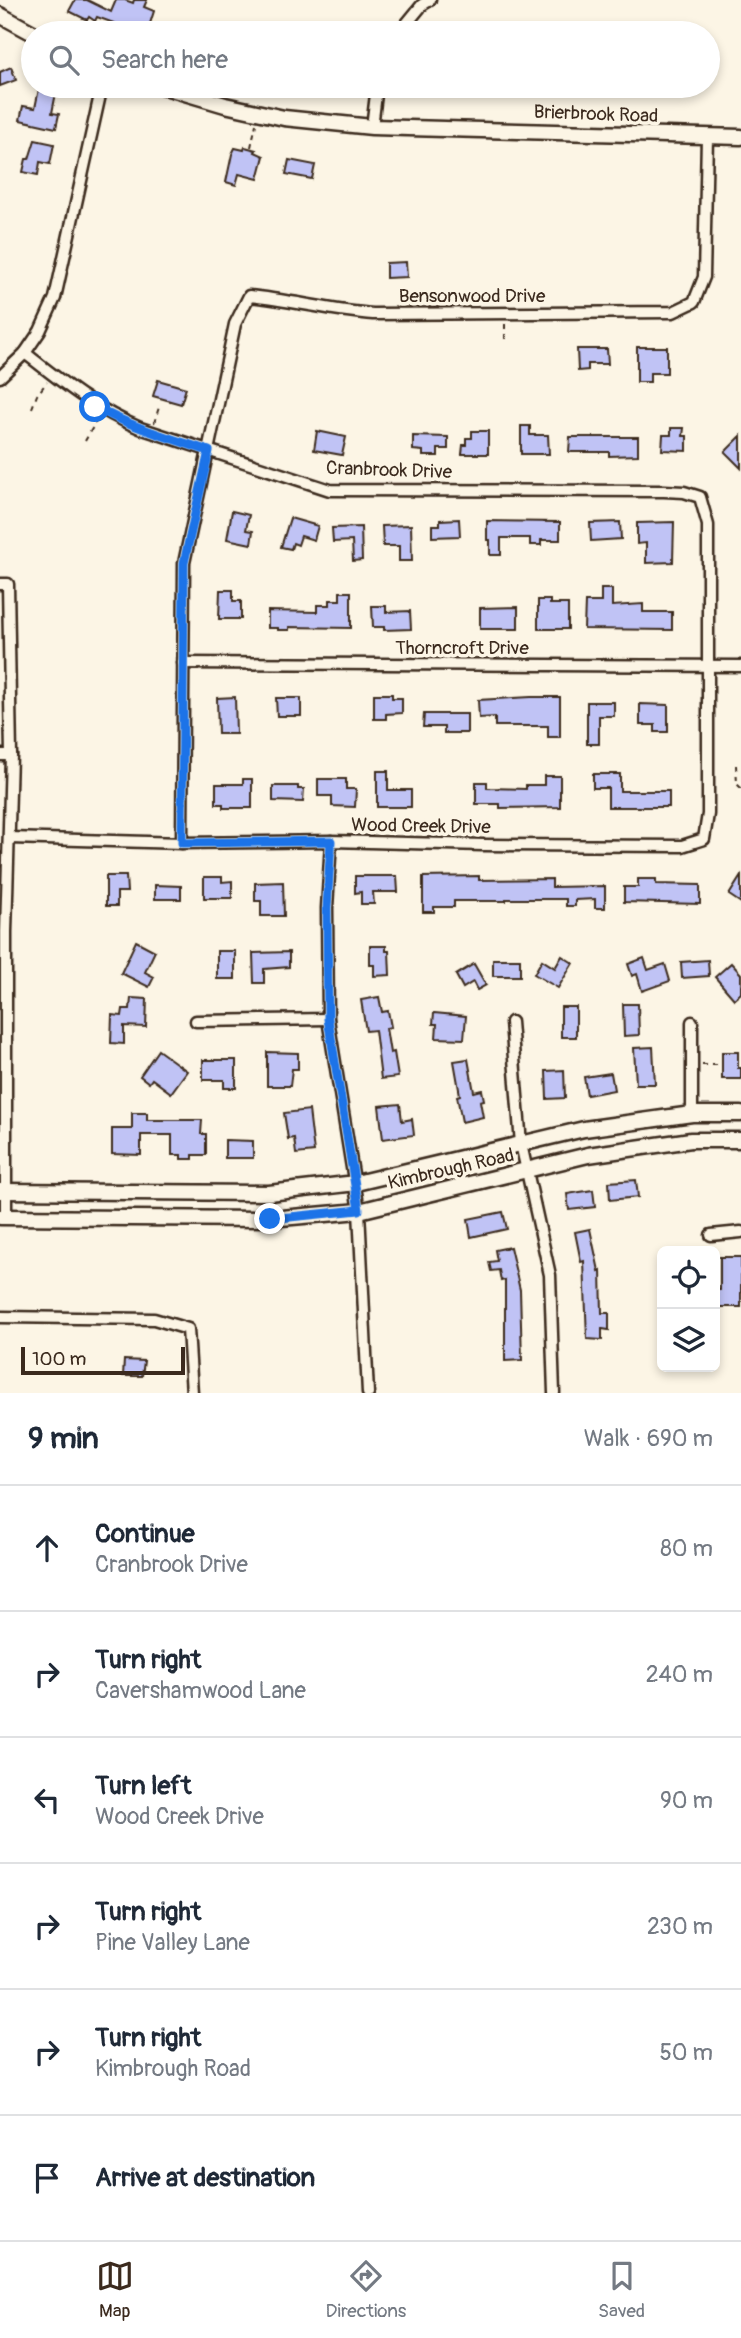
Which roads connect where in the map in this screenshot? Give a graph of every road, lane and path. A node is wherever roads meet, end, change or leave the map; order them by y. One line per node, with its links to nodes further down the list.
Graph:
1 (430, 0): 3 (street)
2 (0, 15): 4 (street)
3 (409, 21)
4 (21, 26)
5 (99, 98): 15 (street)
6 (205, 98): 8 (street, Brierbrook Road)
7 (376, 98): 9 (street)
8 (259, 113): 9 (street, Brierbrook Road); 12 (path)
9 (372, 127): 10 (street, Brierbrook Road)
10 (707, 137): 11 (street, Brierbrook Road); 23 (street, Bensonwood Drive)
11 (741, 137)
12 (251, 147)
13 (505, 322): 14 (path)
14 (506, 344)
15 (25, 353): 16 (street, Cranbrook Drive); 17 (street)
16 (53, 375): 19 (path); 20 (street, Cranbrook Drive)
17 (0, 377)
18 (160, 404): 21 (path)
19 (32, 408)
20 (103, 411): 21 (street, Cranbrook Drive); 22 (path)
21 (152, 432): 23 (street, Cranbrook Drive)
22 (85, 442)
23 (209, 451): 25 (street); 26 (street, Cranbrook Drive)
24 (4, 584): 28 (street)
25 (183, 663): 26 (street, Thorncroft Drive); 33 (street)
26 (708, 666): 27 (street, Thorncroft Drive); 32 (street, Wood Creek Drive)
27 (741, 666)
28 (6, 755): 31 (street)
29 (736, 765): 30 (path)
30 (741, 788)
31 (10, 838): 33 (street, Wood Creek Drive); 34 (street)
32 (331, 841): 33 (street, Wood Creek Drive); 35 (street)
33 (182, 843)
34 (3, 932): 41 (street)
35 (328, 1019): 36 (street); 47 (street)
36 (196, 1021)
37 (511, 1022): 45 (street)
38 (692, 1022): 42 (street)
39 (700, 1065): 40 (path)
40 (722, 1065)
41 (3, 1100): 48 (street)
42 (692, 1114): 43 (street, Kimbrough Road); 45 (street, Kimbrough Road)
43 (741, 1114)
44 (741, 1140): 46 (street, Kimbrough Road)
45 (521, 1144): 46 (street); 47 (street, Kimbrough Road)
46 (525, 1171): 49 (street, Kimbrough Road); 56 (street)
47 (356, 1183): 48 (street, Kimbrough Road); 49 (street)
48 (3, 1191): 50 (street)
49 (359, 1210): 50 (street, Kimbrough Road); 55 (street)
50 (3, 1217)
51 (741, 1232): 52 (street)
52 (711, 1235)
53 (0, 1317): 54 (street)
54 (192, 1393)
55 (368, 1393)
56 (554, 1393)

